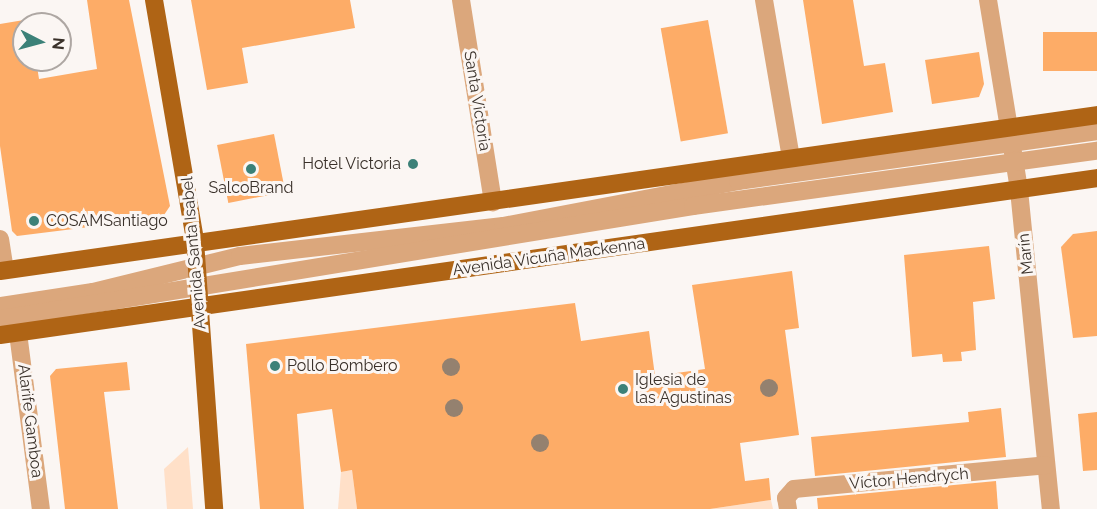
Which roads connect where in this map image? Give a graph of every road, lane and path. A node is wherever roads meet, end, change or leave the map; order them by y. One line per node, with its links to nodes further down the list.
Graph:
1 (154, 0): 14 (main road, Avenida Santa Isabel)
2 (461, 0): 12 (street, Santa Victoria)
3 (764, 0): 9 (street)
4 (988, 0): 7 (street, Marín)
5 (1097, 115): 7 (main road)
6 (1097, 131): 7 (street)
7 (1012, 144): 8 (street); 9 (main road); 11 (street, Marín); 15 (street); 17 (street)
8 (1097, 151)
9 (791, 158): 12 (main road)
10 (1097, 178): 11 (main road, Avenida Vicuña Mackenna)
11 (1019, 190): 19 (main road, Avenida Vicuña Mackenna); 23 (street, Marín)
12 (493, 201): 14 (main road)
13 (0, 239): 16 (street)
14 (195, 241): 15 (main road, Avenida Santa Isabel); 16 (main road)
15 (197, 266): 17 (main road, Avenida Santa Isabel); 18 (street)
16 (3, 271)
17 (198, 287): 19 (main road, Avenida Santa Isabel); 20 (street)
18 (0, 306)
19 (199, 307): 21 (main road, Avenida Vicuña Mackenna); 25 (main road, Avenida Santa Isabel)
20 (0, 319)
21 (18, 333): 22 (main road, Avenida Vicuña Mackenna); 24 (street, Alarife Gamboa)
22 (0, 336)
23 (1046, 465): 26 (street, Víctor Hendrych); 27 (street, Marín)
24 (41, 509)
25 (214, 509)
26 (788, 509)
27 (1051, 509)

